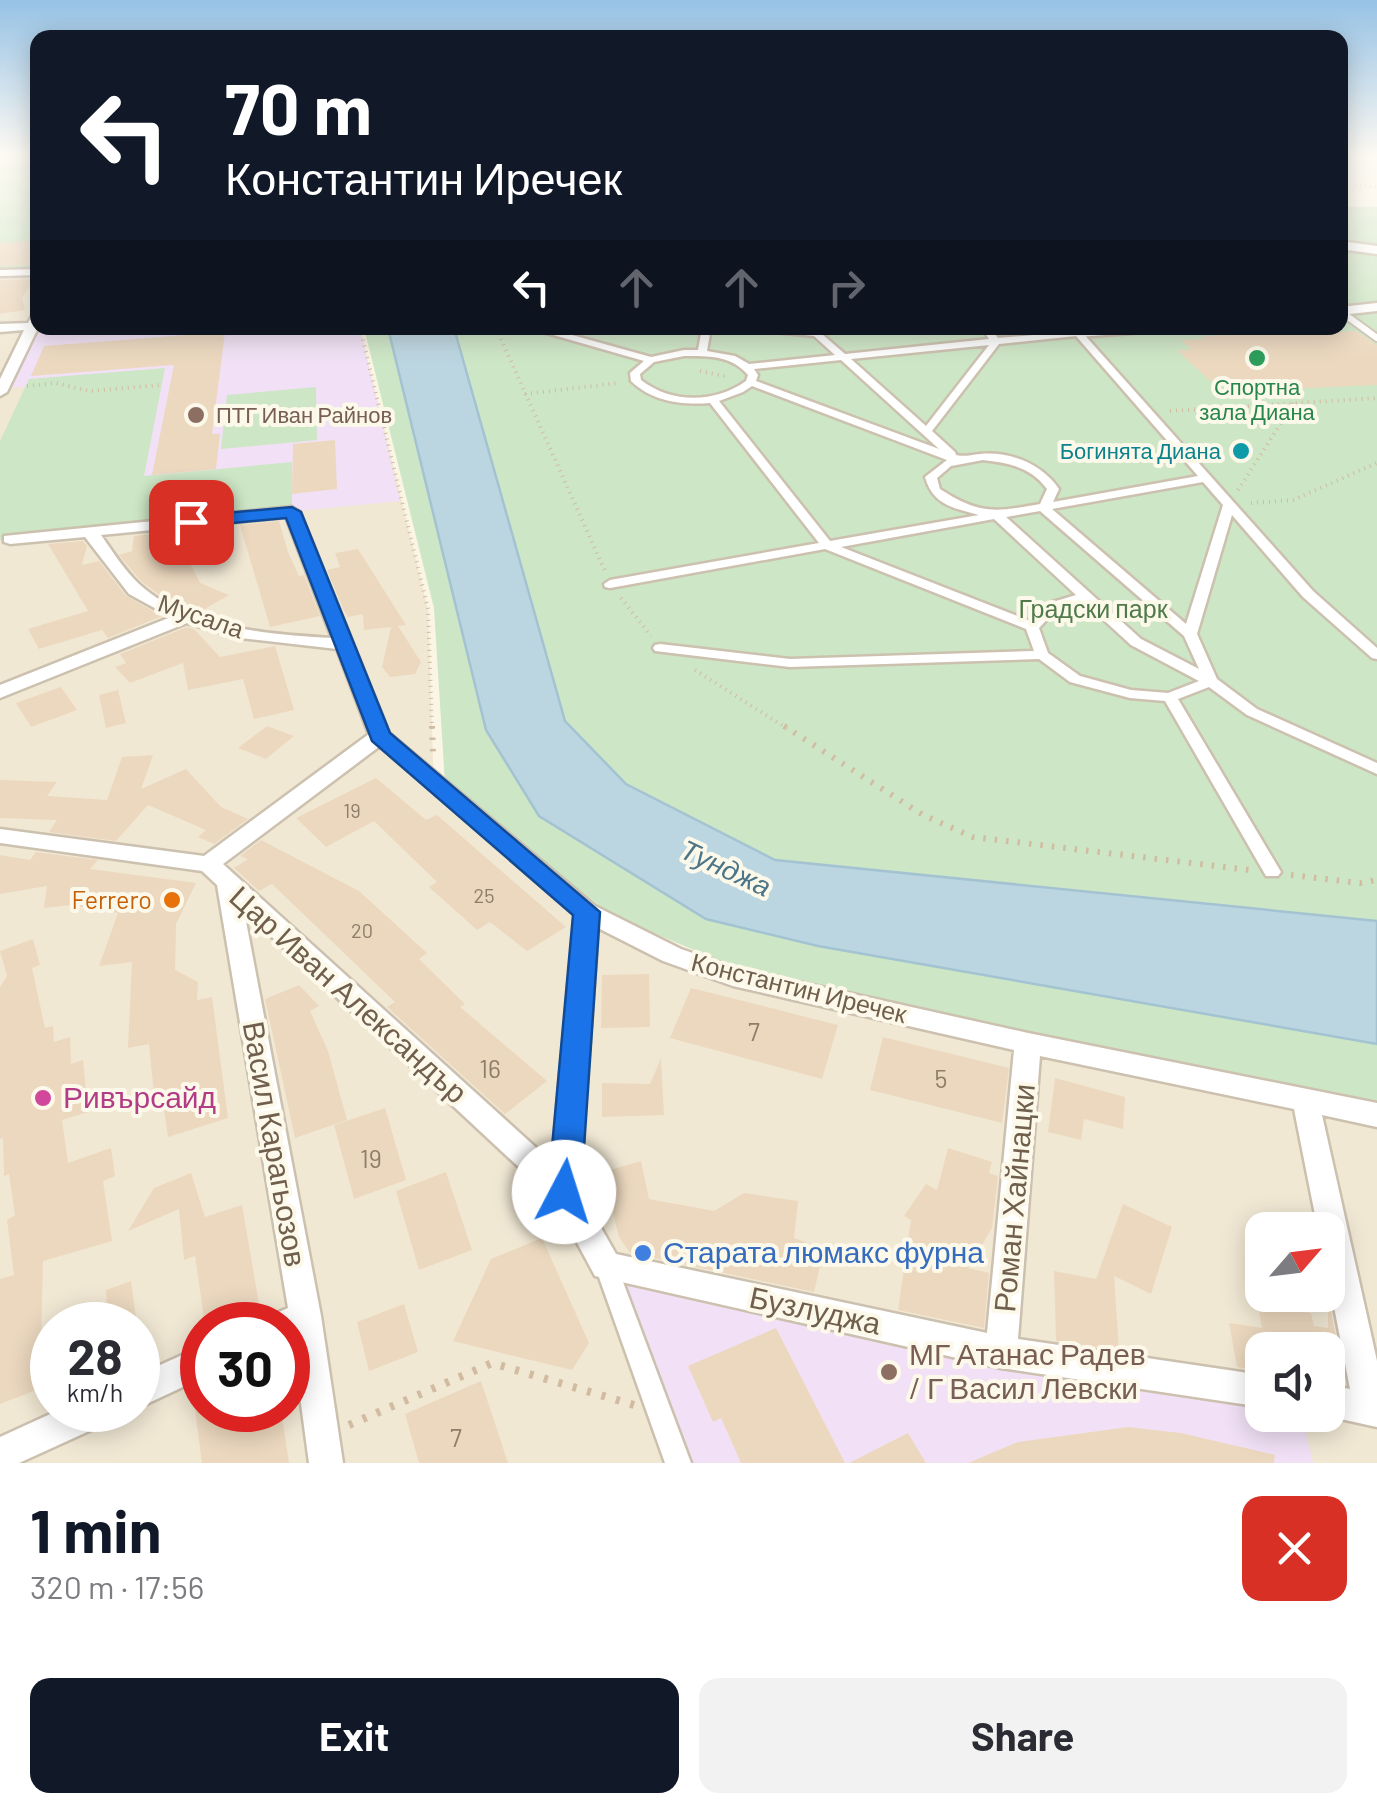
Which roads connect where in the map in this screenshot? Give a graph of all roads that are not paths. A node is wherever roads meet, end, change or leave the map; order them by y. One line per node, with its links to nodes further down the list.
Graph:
1 (1348, 246): 2 (street)
2 (1377, 250)
3 (30, 272): 4 (street)
4 (0, 273)
5 (1377, 307): 6 (street)
6 (1348, 310)
7 (1348, 317): 17 (lane)
8 (30, 323): 9 (street)
9 (0, 328)
10 (30, 334): 24 (street)
11 (564, 335): 21 (street)
12 (706, 335): 19 (street)
13 (819, 335): 20 (street)
14 (991, 335): 18 (street)
15 (1042, 335): 18 (street)
16 (1079, 335): 28 (street)
17 (1377, 338)
18 (996, 342): 20 (street); 26 (street)
19 (702, 352): 21 (street); 22 (street)
20 (844, 357): 22 (street); 26 (street)
21 (651, 360): 25 (street)
22 (748, 367): 23 (street)
23 (751, 382): 25 (street); 27 (street)
24 (0, 392)
25 (712, 399): 34 (street)
26 (927, 431): 27 (street)
27 (958, 460): 30 (street); 31 (street)
28 (1205, 478): 29 (street); 30 (street)
29 (1228, 505): 39 (street); 43 (street)
30 (1044, 508): 31 (street); 39 (street)
31 (998, 516): 34 (street); 36 (street)
32 (89, 531): 33 (street); 37 (street, Мусала); 40 (street)
33 (10, 538)
34 (828, 546): 35 (street); 38 (street)
35 (610, 584)
36 (1085, 596): 38 (street); 44 (street)
37 (187, 617): 40 (street, Мусала); 45 (street)
38 (1032, 627): 42 (street)
39 (1190, 634): 44 (street)
40 (344, 644): 47 (street)
41 (660, 648): 42 (street)
42 (1042, 655): 46 (street)
43 (1377, 655)
44 (1211, 681): 46 (street); 48 (street)
45 (0, 692)
46 (1170, 697): 50 (street)
47 (380, 736): 51 (street, Цар Иван Александър); 52 (street, Константин Иречек)
48 (1377, 769)
49 (0, 836): 51 (street)
50 (1272, 872)
51 (218, 874): 56 (street, Цар Иван Александър); 58 (street, Васил Карагьозов)
52 (587, 912): 53 (street, Константин Иречек); 56 (street)
53 (1028, 1043): 54 (street, Константин Иречек); 59 (street, Роман Хайнацки)
54 (1306, 1103): 55 (street, Константин Иречек); 63 (street)
55 (1377, 1115)
56 (564, 1192): 57 (street, Цар Иван Александър)
57 (606, 1266): 59 (street, Бузлуджа); 67 (street, Цар Иван Александър)
58 (292, 1302)
59 (1001, 1352): 61 (street, Бузлуджа)
60 (310, 1388): 65 (street, Васил Карагьозов)
61 (1245, 1388)
62 (1345, 1405): 63 (street)
63 (1374, 1409)
64 (49, 1432): 66 (street)
65 (324, 1450)
66 (0, 1454)
67 (678, 1463)

